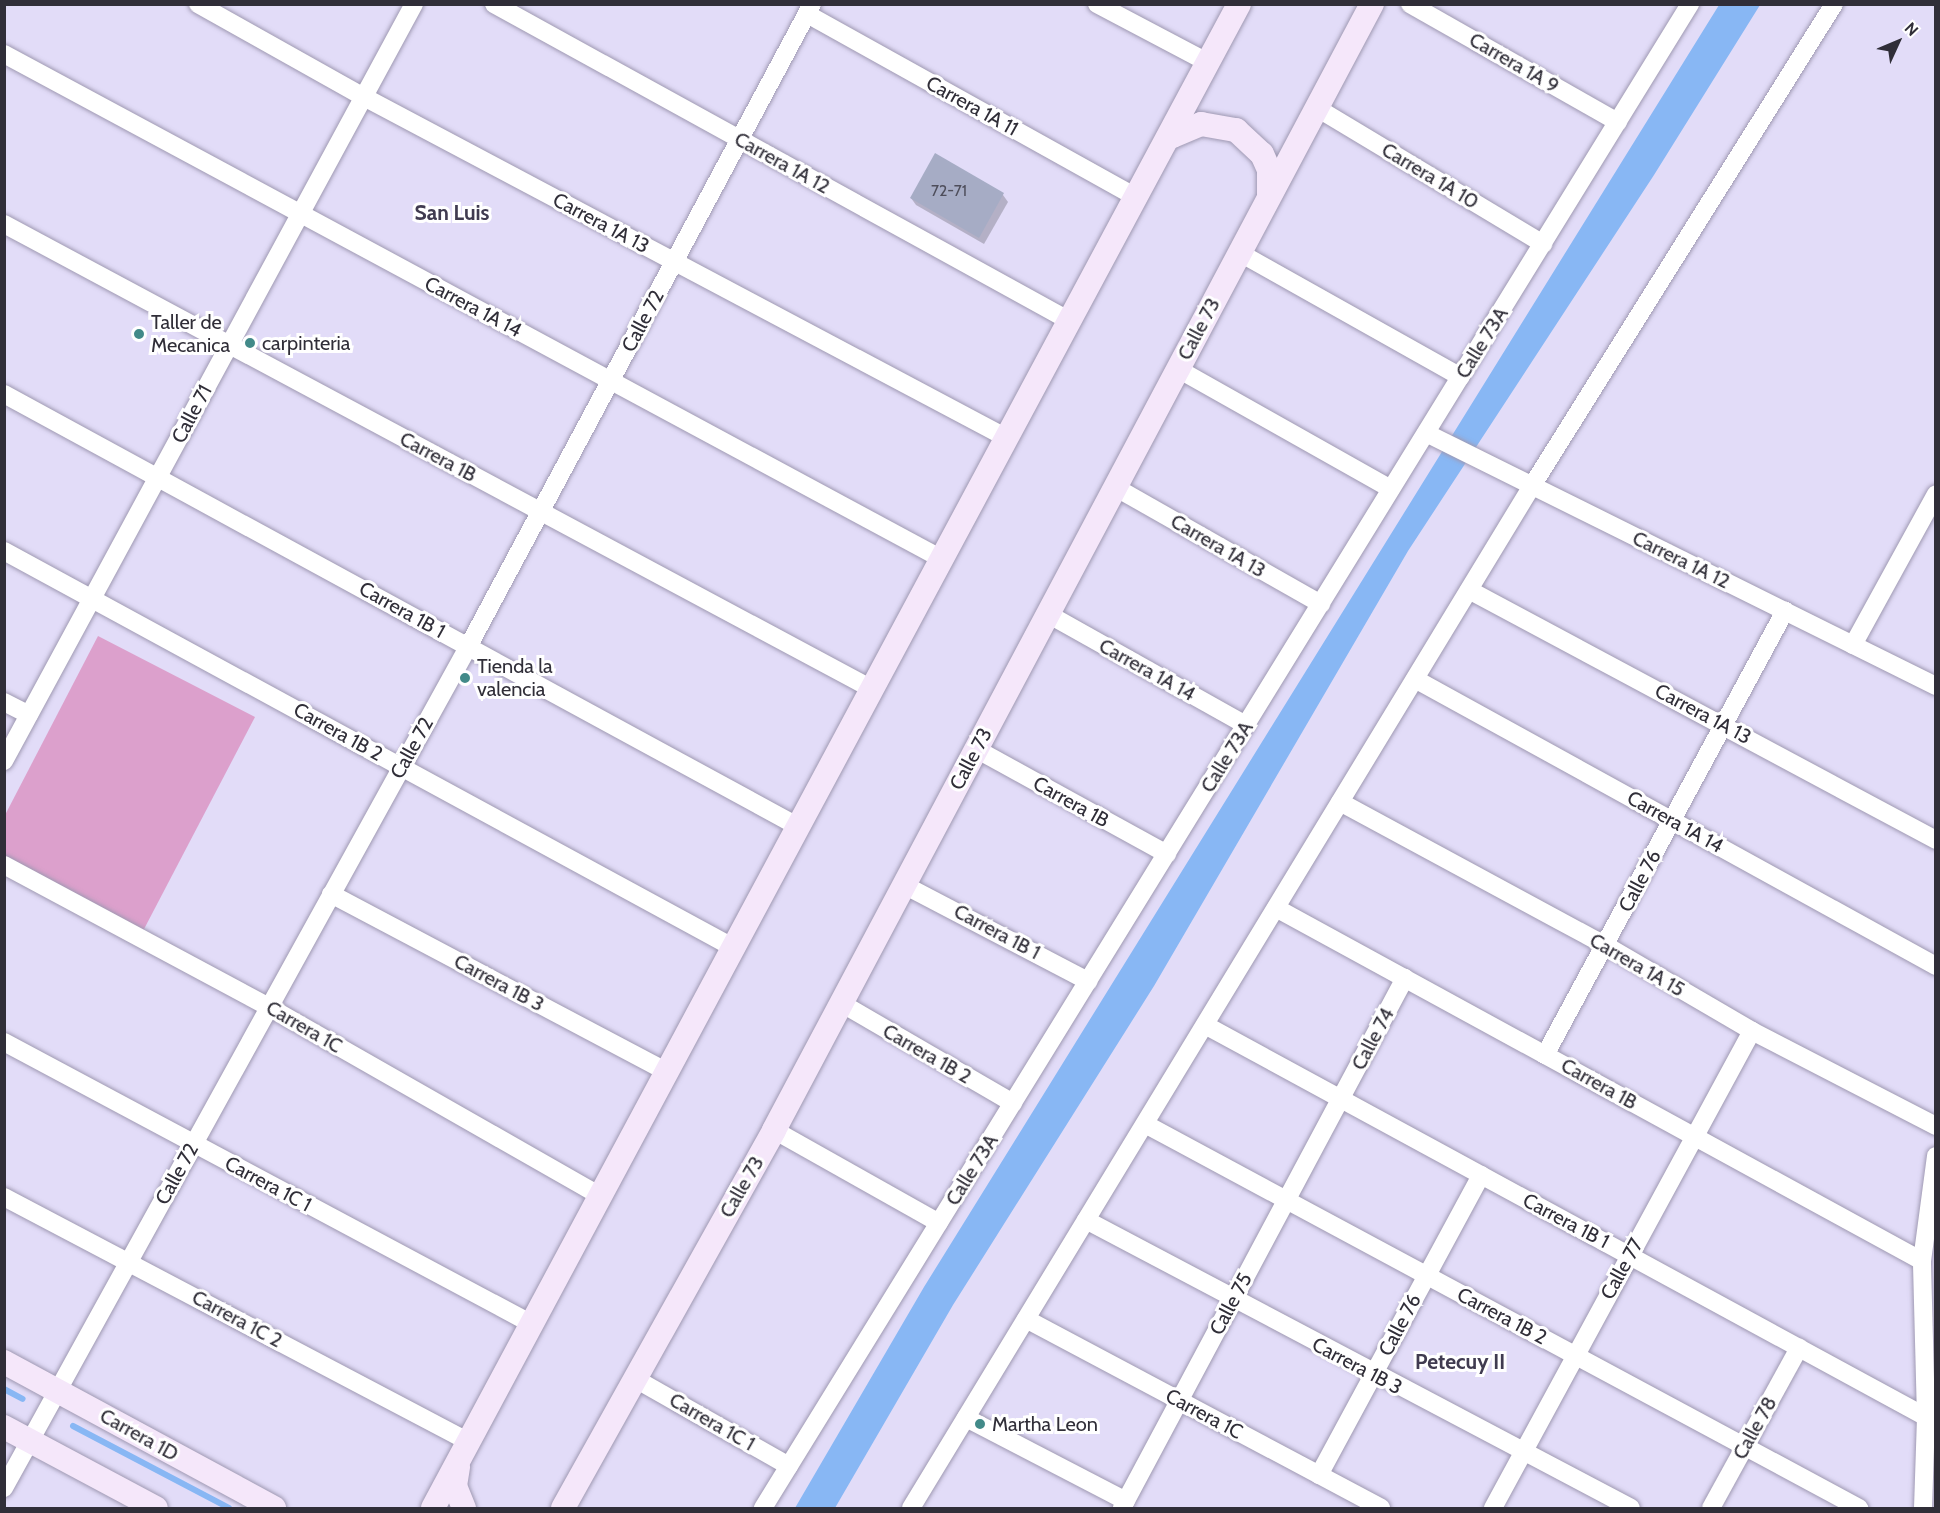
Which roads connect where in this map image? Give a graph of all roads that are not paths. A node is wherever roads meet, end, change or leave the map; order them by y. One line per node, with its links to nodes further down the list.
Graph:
1 (198, 4): 13 (street, Carrera 1A 13)
2 (414, 4): 13 (street, Calle 71)
3 (494, 4): 17 (street, Carrera 1A 12)
4 (1097, 4): 12 (street)
5 (1239, 4): 12 (main road)
6 (1372, 4): 14 (main road, Calle 73)
7 (1410, 4): 15 (street, Carrera 1A 9)
8 (1834, 4): 34 (street)
9 (1688, 5): 15 (street, Calle 73A)
10 (810, 9): 17 (street, Calle 72); 18 (street, Carrera 1A 11)
11 (4, 54): 20 (street, Carrera 1A 14)
12 (1209, 63): 16 (main road)
13 (364, 97): 20 (street, Calle 71); 24 (street, Carrera 1A 13)
14 (1317, 108): 19 (main road, Calle 73); 22 (street, Carrera 1A 10)
15 (1618, 122): 22 (street, Calle 73A)
16 (1168, 138): 18 (main road); 19 (main road)
17 (740, 140): 24 (street, Calle 72); 25 (street, Carrera 1A 12)
18 (1136, 197): 25 (main road)
19 (1266, 204): 23 (main road, Calle 73)
20 (301, 214): 26 (street, Calle 71); 29 (street, Carrera 1A 14)
21 (4, 224): 26 (street, Carrera 1B)
22 (1543, 244): 28 (street, Calle 73A)
23 (1240, 253): 27 (main road, Calle 73); 28 (street)
24 (674, 262): 29 (street, Calle 72); 32 (street, Carrera 1A 13)
25 (1070, 321): 32 (main road)
26 (230, 345): 33 (street, Calle 71); 38 (street, Carrera 1B)
27 (1178, 369): 35 (main road, Calle 73); 36 (street)
28 (1461, 377): 31 (street, Calle 73A)
29 (610, 381): 38 (street, Calle 72); 40 (street, Carrera 1A 14)
30 (4, 394): 33 (street, Carrera 1B 1)
31 (1431, 436): 34 (street, Carrera 1A 12); 36 (street, Calle 73A)
32 (1007, 438): 40 (main road)
33 (158, 477): 42 (street, Calle 71); 47 (street, Carrera 1B 1)
34 (1525, 483): 41 (street); 44 (street, Carrera 1A 12)
35 (1115, 487): 43 (street, Carrera 1A 13); 45 (main road, Calle 73)
36 (1391, 489): 43 (street, Calle 73A)
37 (1935, 494): 46 (street)
38 (540, 512): 47 (street, Calle 72); 50 (street, Carrera 1B)
39 (4, 551): 42 (street, Carrera 1B 2)
40 (942, 559): 50 (main road)
41 (1469, 590): 48 (street); 54 (street, Carrera 1A 13)
42 (92, 599): 52 (street, Calle 71); 57 (street, Carrera 1B 2)
43 (1321, 604): 53 (street, Calle 73A)
44 (1785, 611): 46 (street, Carrera 1A 12); 54 (street, Calle 76)
45 (1048, 614): 53 (street, Carrera 1A 14); 55 (main road, Calle 73)
46 (1853, 645): 49 (street, Carrera 1A 12)
47 (468, 646): 57 (street, Calle 72); 60 (street, Carrera 1B 1)
48 (1415, 679): 58 (street); 59 (street, Carrera 1A 14)
49 (1935, 686)
50 (872, 689): 60 (main road)
51 (4, 702): 52 (street)
52 (29, 715): 56 (street, Calle 71)
53 (1246, 725): 62 (street, Calle 73A)
54 (1724, 725): 59 (street, Calle 76); 61 (street, Carrera 1A 13)
55 (976, 749): 62 (street, Carrera 1B); 64 (main road, Calle 73)
56 (4, 761)
57 (401, 767): 65 (street, Calle 72); 68 (street, Carrera 1B 2)
58 (1340, 802): 66 (street); 67 (street, Carrera 1A 15)
59 (1673, 820): 67 (street, Calle 76); 69 (street, Carrera 1A 14)
60 (799, 827): 68 (main road)
61 (1935, 840)
62 (1167, 854): 71 (street, Calle 73A)
63 (4, 865): 73 (street, Carrera 1C)
64 (904, 885): 71 (street, Carrera 1B 1); 72 (main road, Calle 73)
65 (331, 894): 73 (street, Calle 72); 78 (street, Carrera 1B 3)
66 (1276, 908): 70 (street, Carrera 1B); 74 (street)
67 (1605, 945): 75 (street, Carrera 1A 15); 77 (street, Calle 76)
68 (734, 948): 78 (main road)
69 (1935, 966)
70 (1405, 978): 77 (street, Carrera 1B); 79 (street, Calle 74)
71 (1088, 981): 80 (street, Calle 73A)
72 (841, 1003): 80 (street, Carrera 1B 2); 83 (main road, Calle 73)
73 (269, 1007): 85 (street, Calle 72); 88 (street, Carrera 1C)
74 (1205, 1025): 79 (street, Carrera 1B 1); 81 (street)
75 (1752, 1030): 82 (street, Carrera 1A 15); 84 (street, Calle 77)
76 (4, 1042): 85 (street, Carrera 1C 1)
77 (1545, 1055): 84 (street, Carrera 1B)
78 (668, 1072): 88 (main road)
79 (1341, 1099): 87 (street, Carrera 1B 1); 90 (street, Calle 75)
80 (1013, 1103): 92 (street, Calle 73A)
81 (1145, 1124): 90 (street, Carrera 1B 2); 91 (street)
82 (1935, 1126)
83 (774, 1130): 92 (street); 104 (main road, Calle 73)
84 (1695, 1137): 93 (street, Calle 77); 94 (street, Carrera 1B)
85 (193, 1144): 95 (street, Calle 72); 99 (street, Carrera 1C 1)
86 (1935, 1156): 94 (street)
87 (1481, 1175): 93 (street, Carrera 1B 1); 96 (street, Calle 76)
88 (601, 1196): 99 (main road)
89 (4, 1197): 95 (street, Carrera 1C 2)
90 (1286, 1200): 96 (street, Carrera 1B 2); 97 (street, Calle 75)
91 (1086, 1220): 97 (street, Carrera 1B 3); 98 (street)
92 (939, 1223): 114 (street, Calle 73A)
93 (1630, 1256): 100 (street, Carrera 1B 1); 101 (street, Calle 77)
94 (1922, 1261): 107 (street)
95 (128, 1263): 105 (street, Calle 72); 112 (street, Carrera 1C 2)
96 (1427, 1275): 101 (street, Carrera 1B 2); 103 (street, Calle 76)
97 (1233, 1300): 103 (street, Carrera 1B 3); 106 (street, Calle 75)
98 (1026, 1319): 106 (street, Carrera 1C); 108 (street)
99 (532, 1324): 112 (main road)
100 (1799, 1348): 107 (street, Carrera 1B 1); 111 (street, Calle 78)
101 (1575, 1356): 111 (street, Carrera 1B 2); 113 (street, Calle 77)
102 (4, 1362): 105 (main road, Carrera 1D)
103 (1373, 1375): 113 (street, Carrera 1B 3); 115 (street, Calle 76)
104 (634, 1378): 114 (street, Carrera 1C 1); 118 (main road, Calle 73)
105 (57, 1391): 110 (street, Calle 72); 121 (main road, Carrera 1D)
106 (1179, 1401): 115 (street, Carrera 1C); 117 (street, Calle 75)
107 (1926, 1417): 130 (street)
108 (966, 1418): 117 (street); 119 (street)
109 (4, 1427): 110 (main road)
110 (30, 1441): 116 (street, Calle 72); 120 (main road)
111 (1745, 1447): 128 (street, Calle 78); 129 (street, Carrera 1B 2)
112 (465, 1449): 122 (main road); 123 (main road)
113 (1523, 1453): 126 (street, Calle 77); 127 (street, Carrera 1B 3)
114 (789, 1466): 124 (street, Calle 73A)
115 (1319, 1475): 125 (street, Carrera 1C)
116 (4, 1488)
117 (1124, 1505)
118 (563, 1508)
119 (914, 1508)
120 (156, 1509)
121 (274, 1509)
122 (433, 1509)
123 (464, 1509)
124 (763, 1509)
125 (1381, 1509)
126 (1492, 1509)
127 (1631, 1509)
128 (1711, 1509)
129 (1859, 1509)
130 (1923, 1509)

